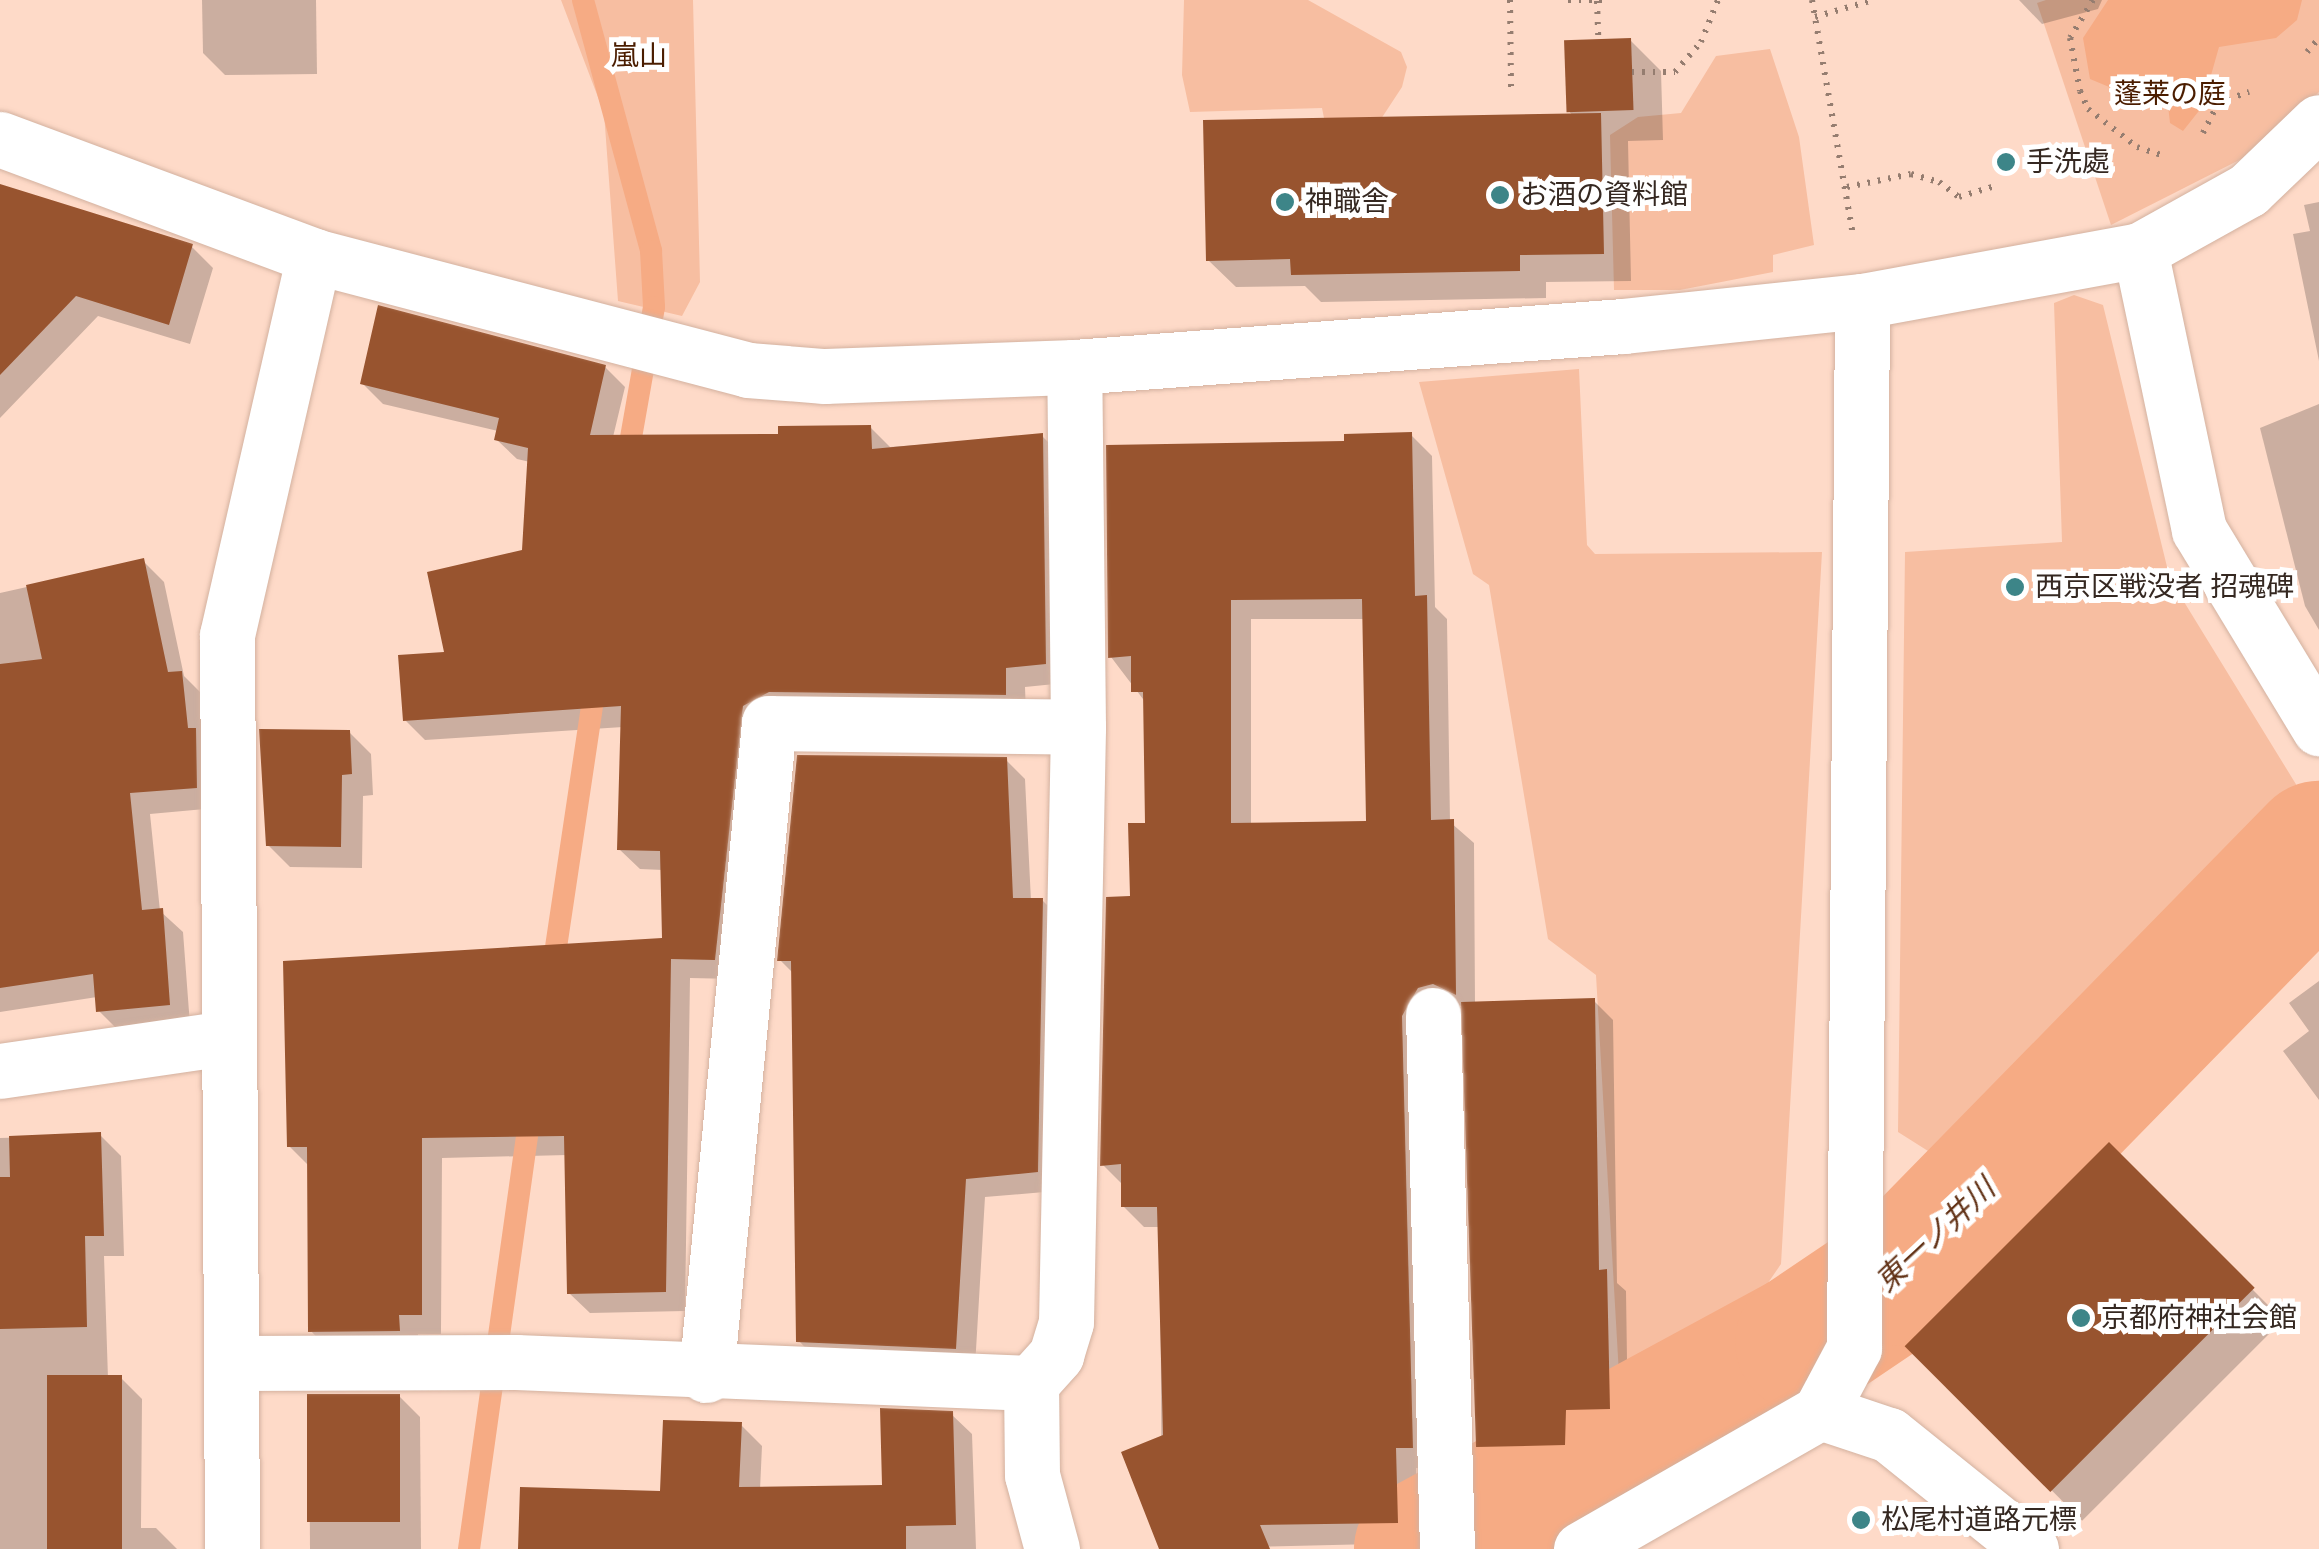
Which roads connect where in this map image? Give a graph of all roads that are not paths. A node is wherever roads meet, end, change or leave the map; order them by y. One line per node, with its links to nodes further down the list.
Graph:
1 (2319, 122): 3 (street)
2 (0, 139): 4 (street)
3 (2140, 250): 5 (street); 8 (street)
4 (314, 256): 6 (street); 10 (street)
5 (1862, 301): 6 (street); 15 (street)
6 (1074, 367): 7 (street)
7 (1078, 726): 13 (street); 14 (street)
8 (2319, 728)
9 (1433, 1015): 16 (street)
10 (226, 1038): 11 (street); 12 (street)
11 (0, 1070)
12 (236, 1363): 13 (street); 17 (street)
13 (706, 1375): 14 (street)
14 (1030, 1383): 18 (street)
15 (1820, 1412): 19 (street); 20 (street)
16 (1446, 1523)
17 (232, 1549)
18 (1052, 1549)
19 (1581, 1549)
20 (2031, 1549)

